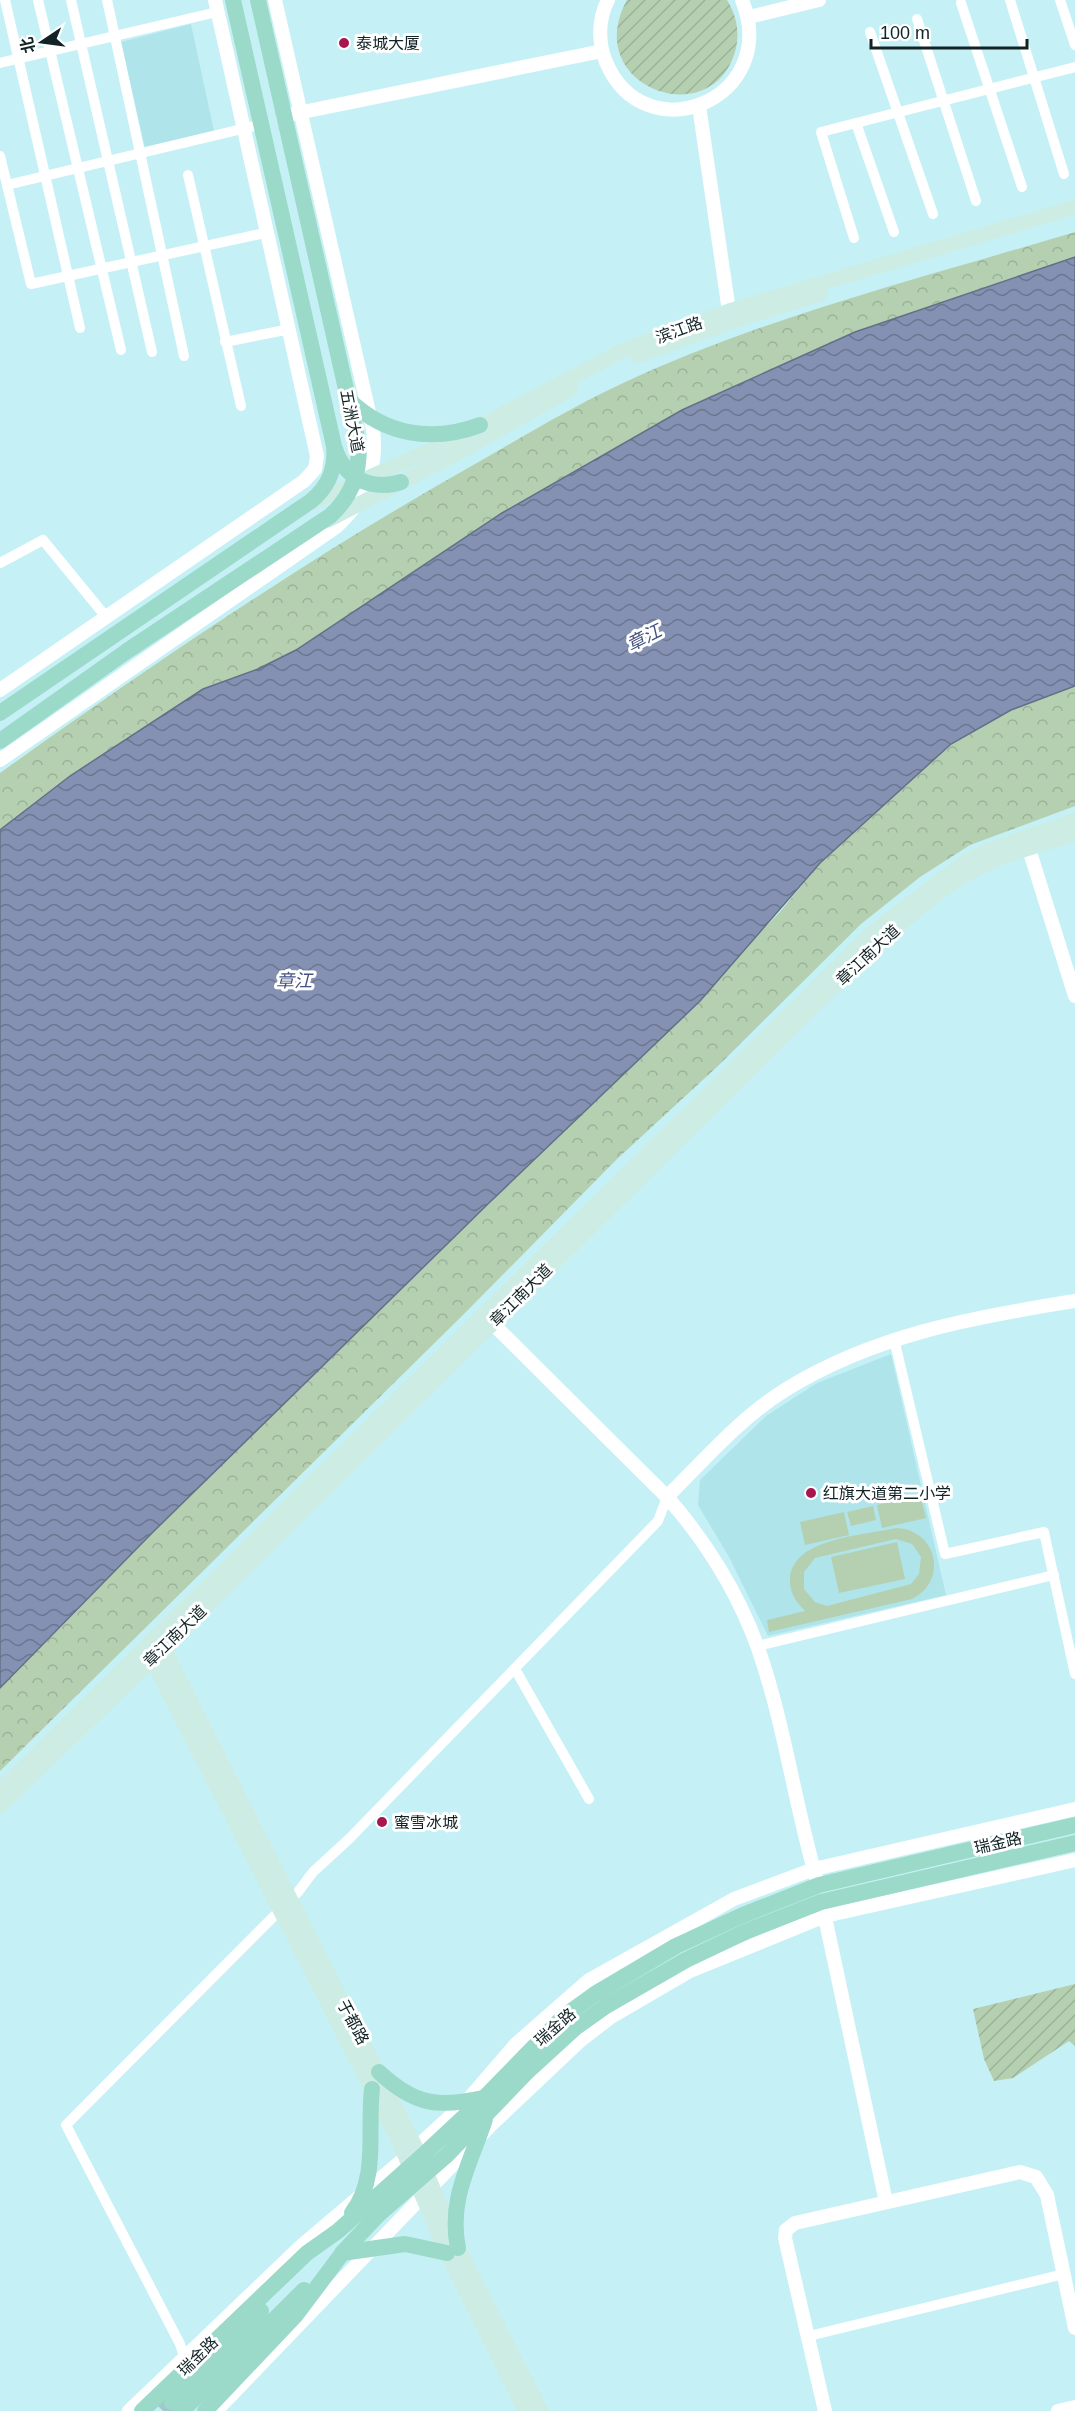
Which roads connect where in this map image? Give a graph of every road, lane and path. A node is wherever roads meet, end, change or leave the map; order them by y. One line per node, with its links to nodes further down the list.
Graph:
1 (5, 0): 23 (street)
2 (38, 0): 21 (street)
3 (70, 0): 19 (street)
4 (107, 0): 18 (street)
5 (233, 0): 34 (main road, 五洲大道)
6 (258, 0): 32 (main road, 五洲大道)
7 (275, 0): 30 (street)
8 (608, 0): 22 (street)
9 (742, 0): 15 (street)
10 (819, 0): 15 (street)
11 (1010, 0): 26 (street)
12 (1060, 0): 20 (street)
13 (961, 3): 27 (street)
14 (216, 6): 18 (street); 35 (street)
15 (749, 17): 29 (street)
16 (917, 19): 28 (street)
17 (870, 32): 31 (street)
18 (116, 36): 19 (street); 36 (street)
19 (81, 44): 21 (street); 38 (street)
20 (1075, 45)
21 (50, 51): 23 (street); 39 (street)
22 (602, 51): 29 (street); 30 (street)
23 (19, 59): 24 (street); 42 (street)
24 (0, 63)
25 (1075, 67): 26 (street)
26 (1034, 77): 27 (street); 40 (street)
27 (989, 89): 28 (street); 44 (street)
28 (944, 101): 31 (street); 45 (street)
29 (699, 106): 57 (street)
30 (302, 111): 32 (street); 66 (street)
31 (898, 112): 33 (street); 47 (street)
32 (283, 116): 64 (main road, 五洲大道)
33 (856, 123): 50 (street); 51 (street)
34 (263, 124): 35 (street); 68 (main road, 五洲大道)
35 (245, 128): 36 (street); 49 (street)
36 (141, 153): 38 (street); 53 (street)
37 (0, 156): 43 (street)
38 (108, 161): 39 (street); 54 (street)
39 (78, 168): 42 (street); 55 (street)
40 (1064, 174)
41 (188, 175): 52 (street)
42 (45, 176): 43 (street); 56 (street)
43 (7, 185): 56 (street)
44 (1022, 187)
45 (976, 201)
46 (1075, 207): 57 (main road, 滨江路)
47 (933, 214)
48 (1075, 216): 70 (main road, 滨江路)
49 (268, 232): 52 (street); 59 (street)
50 (894, 232)
51 (854, 238)
52 (204, 246): 53 (street); 60 (street)
53 (162, 255): 54 (street); 63 (street)
54 (131, 262): 55 (street); 62 (street)
55 (102, 269): 56 (street); 61 (street)
56 (68, 276): 58 (street)
57 (729, 311): 67 (main road, 滨江路)
58 (80, 328)
59 (290, 328): 60 (street); 69 (street)
60 (225, 342): 65 (street)
61 (121, 350)
62 (152, 352)
63 (184, 356)
64 (349, 400): 66 (main road); 71 (main road, 五洲大道)
65 (241, 406)
66 (370, 417): 67 (main road); 71 (street)
67 (480, 426): 71 (main road, 滨江路)
68 (334, 446): 71 (main road); 71 (main road, 五洲大道)
69 (317, 456): 71 (street); 73 (street)
70 (401, 482): 71 (main road)
71 (356, 488): 75 (main road); 76 (main road); 77 (street)
72 (0, 563): 73 (street)
73 (107, 618): 74 (street)
74 (0, 690)
75 (0, 713)
76 (0, 741)
77 (0, 760)
78 (1075, 820): 83 (main road, 章江南大道)
79 (1075, 834): 80 (main road, 章江南大道)
80 (1029, 849): 81 (street); 83 (main road, 章江南大道)
81 (1075, 996)
82 (1075, 1301): 84 (street)
83 (487, 1318): 85 (street); 87 (main road, 章江南大道)
84 (894, 1339): 85 (street); 86 (street)
85 (667, 1497): 88 (street); 90 (street)
86 (1054, 1575): 88 (street); 91 (street)
87 (161, 1642): 89 (main road, 章江南大道); 100 (main road, 于都路)
88 (757, 1646): 99 (street)
89 (148, 1653): 92 (main road, 章江南大道); 94 (main road, 章江南大道); 102 (main road, 于都路)
90 (515, 1669): 93 (street); 100 (street)
91 (1075, 1674)
92 (0, 1790)
93 (589, 1798)
94 (0, 1806)
95 (1075, 1809): 99 (street)
96 (1075, 1825): 99 (main road, 瑞金路)
97 (1075, 1843): 101 (main road, 瑞金路)
98 (1075, 1860): 101 (street)
99 (816, 1877): 105 (street); 106 (main road, 瑞金路)
100 (290, 1899): 102 (street); 103 (main road, 于都路)
101 (823, 1909): 106 (main road, 瑞金路); 107 (street); 110 (street)
102 (279, 1911): 104 (main road, 于都路); 118 (street)
103 (379, 2073): 105 (main road); 108 (main road, 于都路)
104 (372, 2089): 108 (main road, 于都路); 109 (main road)
105 (466, 2102): 106 (main road); 108 (street)
106 (485, 2106): 107 (main road); 108 (main road, 瑞金路)
107 (476, 2143): 108 (street); 113 (main road)
108 (419, 2171): 109 (street); 111 (main road, 瑞金路); 112 (street); 113 (main road, 于都路); 114 (main road, 瑞金路)
109 (361, 2196): 111 (main road); 118 (street)
110 (885, 2202): 115 (street); 117 (street)
111 (338, 2231): 118 (main road, 瑞金路); 119 (main road)
112 (372, 2247): 113 (main road); 114 (main road); 124 (street)
113 (452, 2250): 125 (main road, 于都路); 126 (main road, 于都路)
114 (345, 2251): 119 (main road); 123 (main road, 瑞金路)
115 (1064, 2274): 116 (street); 117 (street)
116 (1075, 2328)
117 (809, 2336): 127 (street)
118 (185, 2361): 121 (street); 122 (main road, 瑞金路)
119 (177, 2406)
120 (1075, 2407): 128 (street)
121 (129, 2411)
122 (142, 2411)
123 (205, 2411)
124 (216, 2411)
125 (525, 2411)
126 (541, 2411)
127 (825, 2411)
128 (1058, 2411)

